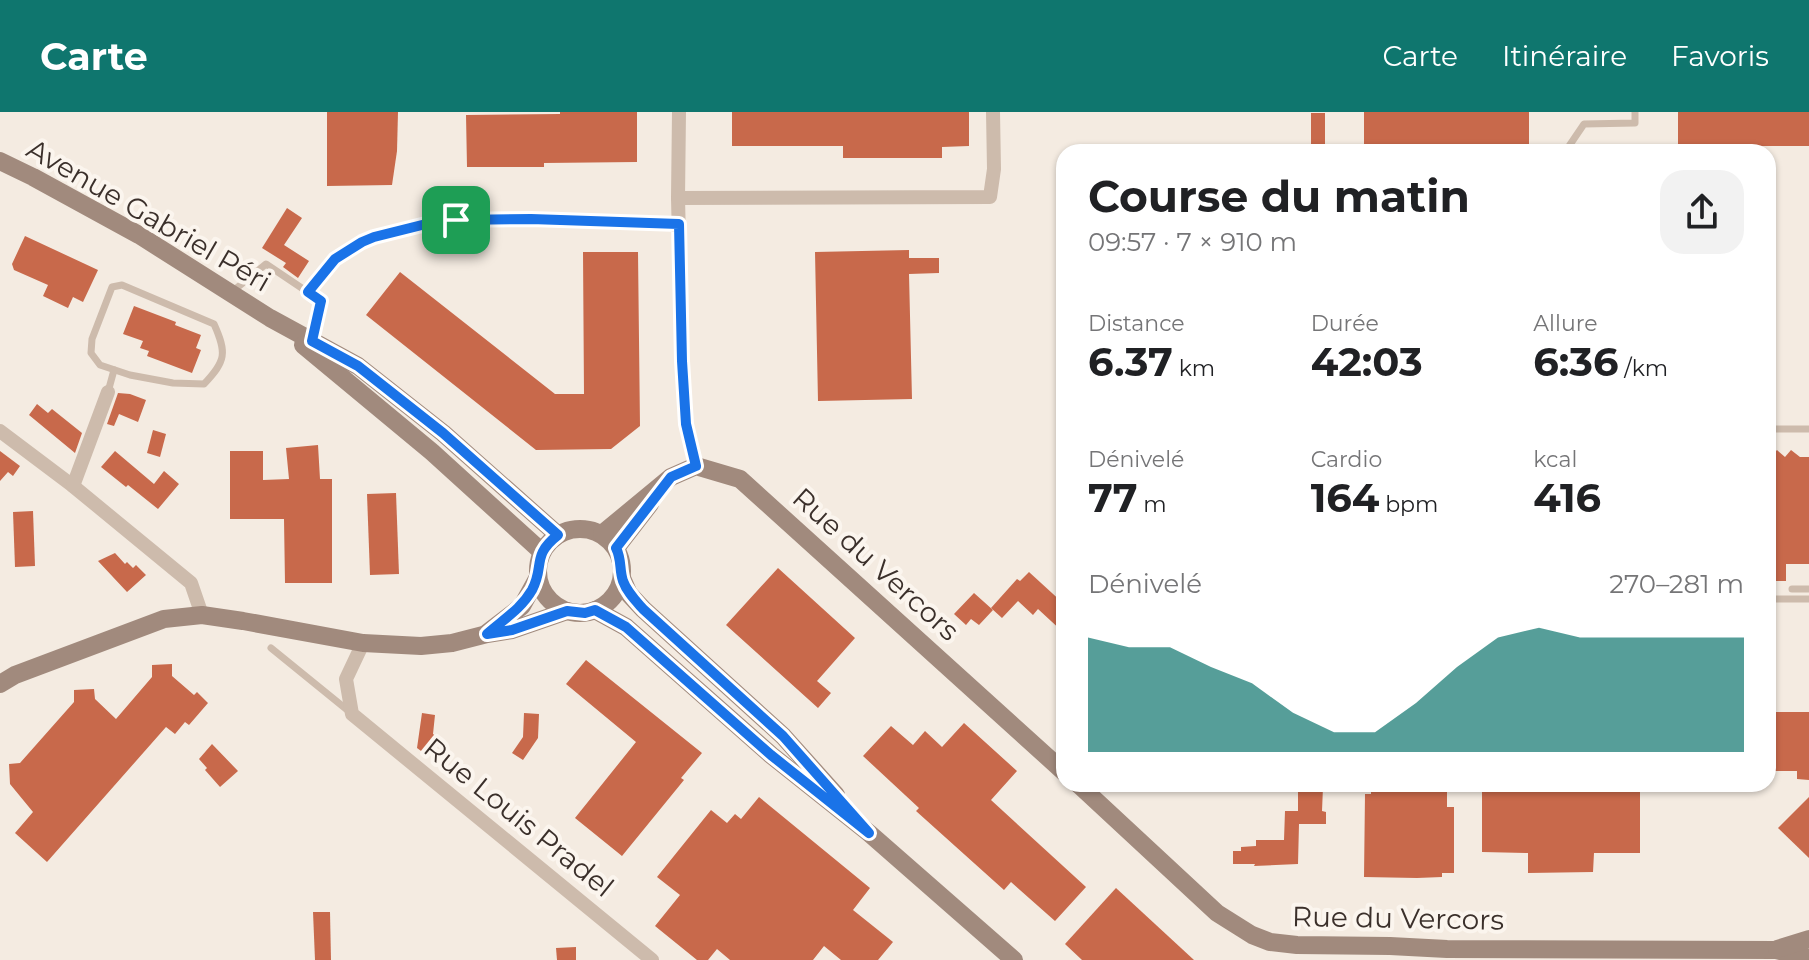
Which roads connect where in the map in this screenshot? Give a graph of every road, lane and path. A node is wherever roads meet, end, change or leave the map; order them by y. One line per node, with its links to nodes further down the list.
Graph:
1 (679, 112): 6 (street)
2 (993, 112): 6 (street)
3 (1635, 112): 4 (lane)
4 (1570, 144)
5 (0, 161): 9 (main road, Avenue Gabriel Péri)
6 (678, 198): 7 (street)
7 (679, 224): 8 (lane); 17 (street)
8 (308, 292): 9 (lane); 11 (lane)
9 (231, 293): 10 (main road, Avenue Gabriel Péri)
10 (270, 318): 11 (main road, Avenue Gabriel Péri); 23 (main road, Avenue Gabriel Péri)
11 (312, 341): 21 (main road, Avenue Gabriel Péri)
12 (114, 370): 12 (lane); 13 (lane)
13 (108, 392): 19 (street)
14 (1776, 429): 15 (lane)
15 (1809, 429)
16 (0, 431): 19 (street)
17 (696, 466): 18 (main road); 38 (main road, Rue du Vercors)
18 (671, 477): 20 (main road); 22 (main road)
19 (73, 486): 32 (street)
20 (602, 534): 21 (main road); 22 (main road)
21 (558, 535): 23 (main road)
22 (616, 548): 25 (main road)
23 (542, 552): 24 (main road)
24 (538, 577): 31 (main road); 33 (main road)
25 (622, 578): 30 (main road); 40 (main road)
26 (1792, 589): 27 (lane)
27 (1809, 589)
28 (1776, 599): 29 (lane)
29 (1809, 599)
30 (595, 610): 31 (main road); 40 (main road)
31 (567, 611): 33 (main road)
32 (202, 615): 34 (main road); 36 (main road)
33 (487, 634): 34 (main road)
34 (363, 643): 37 (street)
35 (271, 648): 37 (lane, Rue Louis Pradel)
36 (0, 684)
37 (352, 714): 44 (street, Rue Louis Pradel)
38 (1056, 765)
39 (1087, 792): 42 (main road, Rue du Vercors)
40 (869, 833): 45 (main road)
41 (1809, 939): 42 (main road, Rue du Vercors)
42 (1776, 950): 43 (main road, Rue du Vercors)
43 (1809, 958)
44 (652, 960)
45 (1014, 960)

